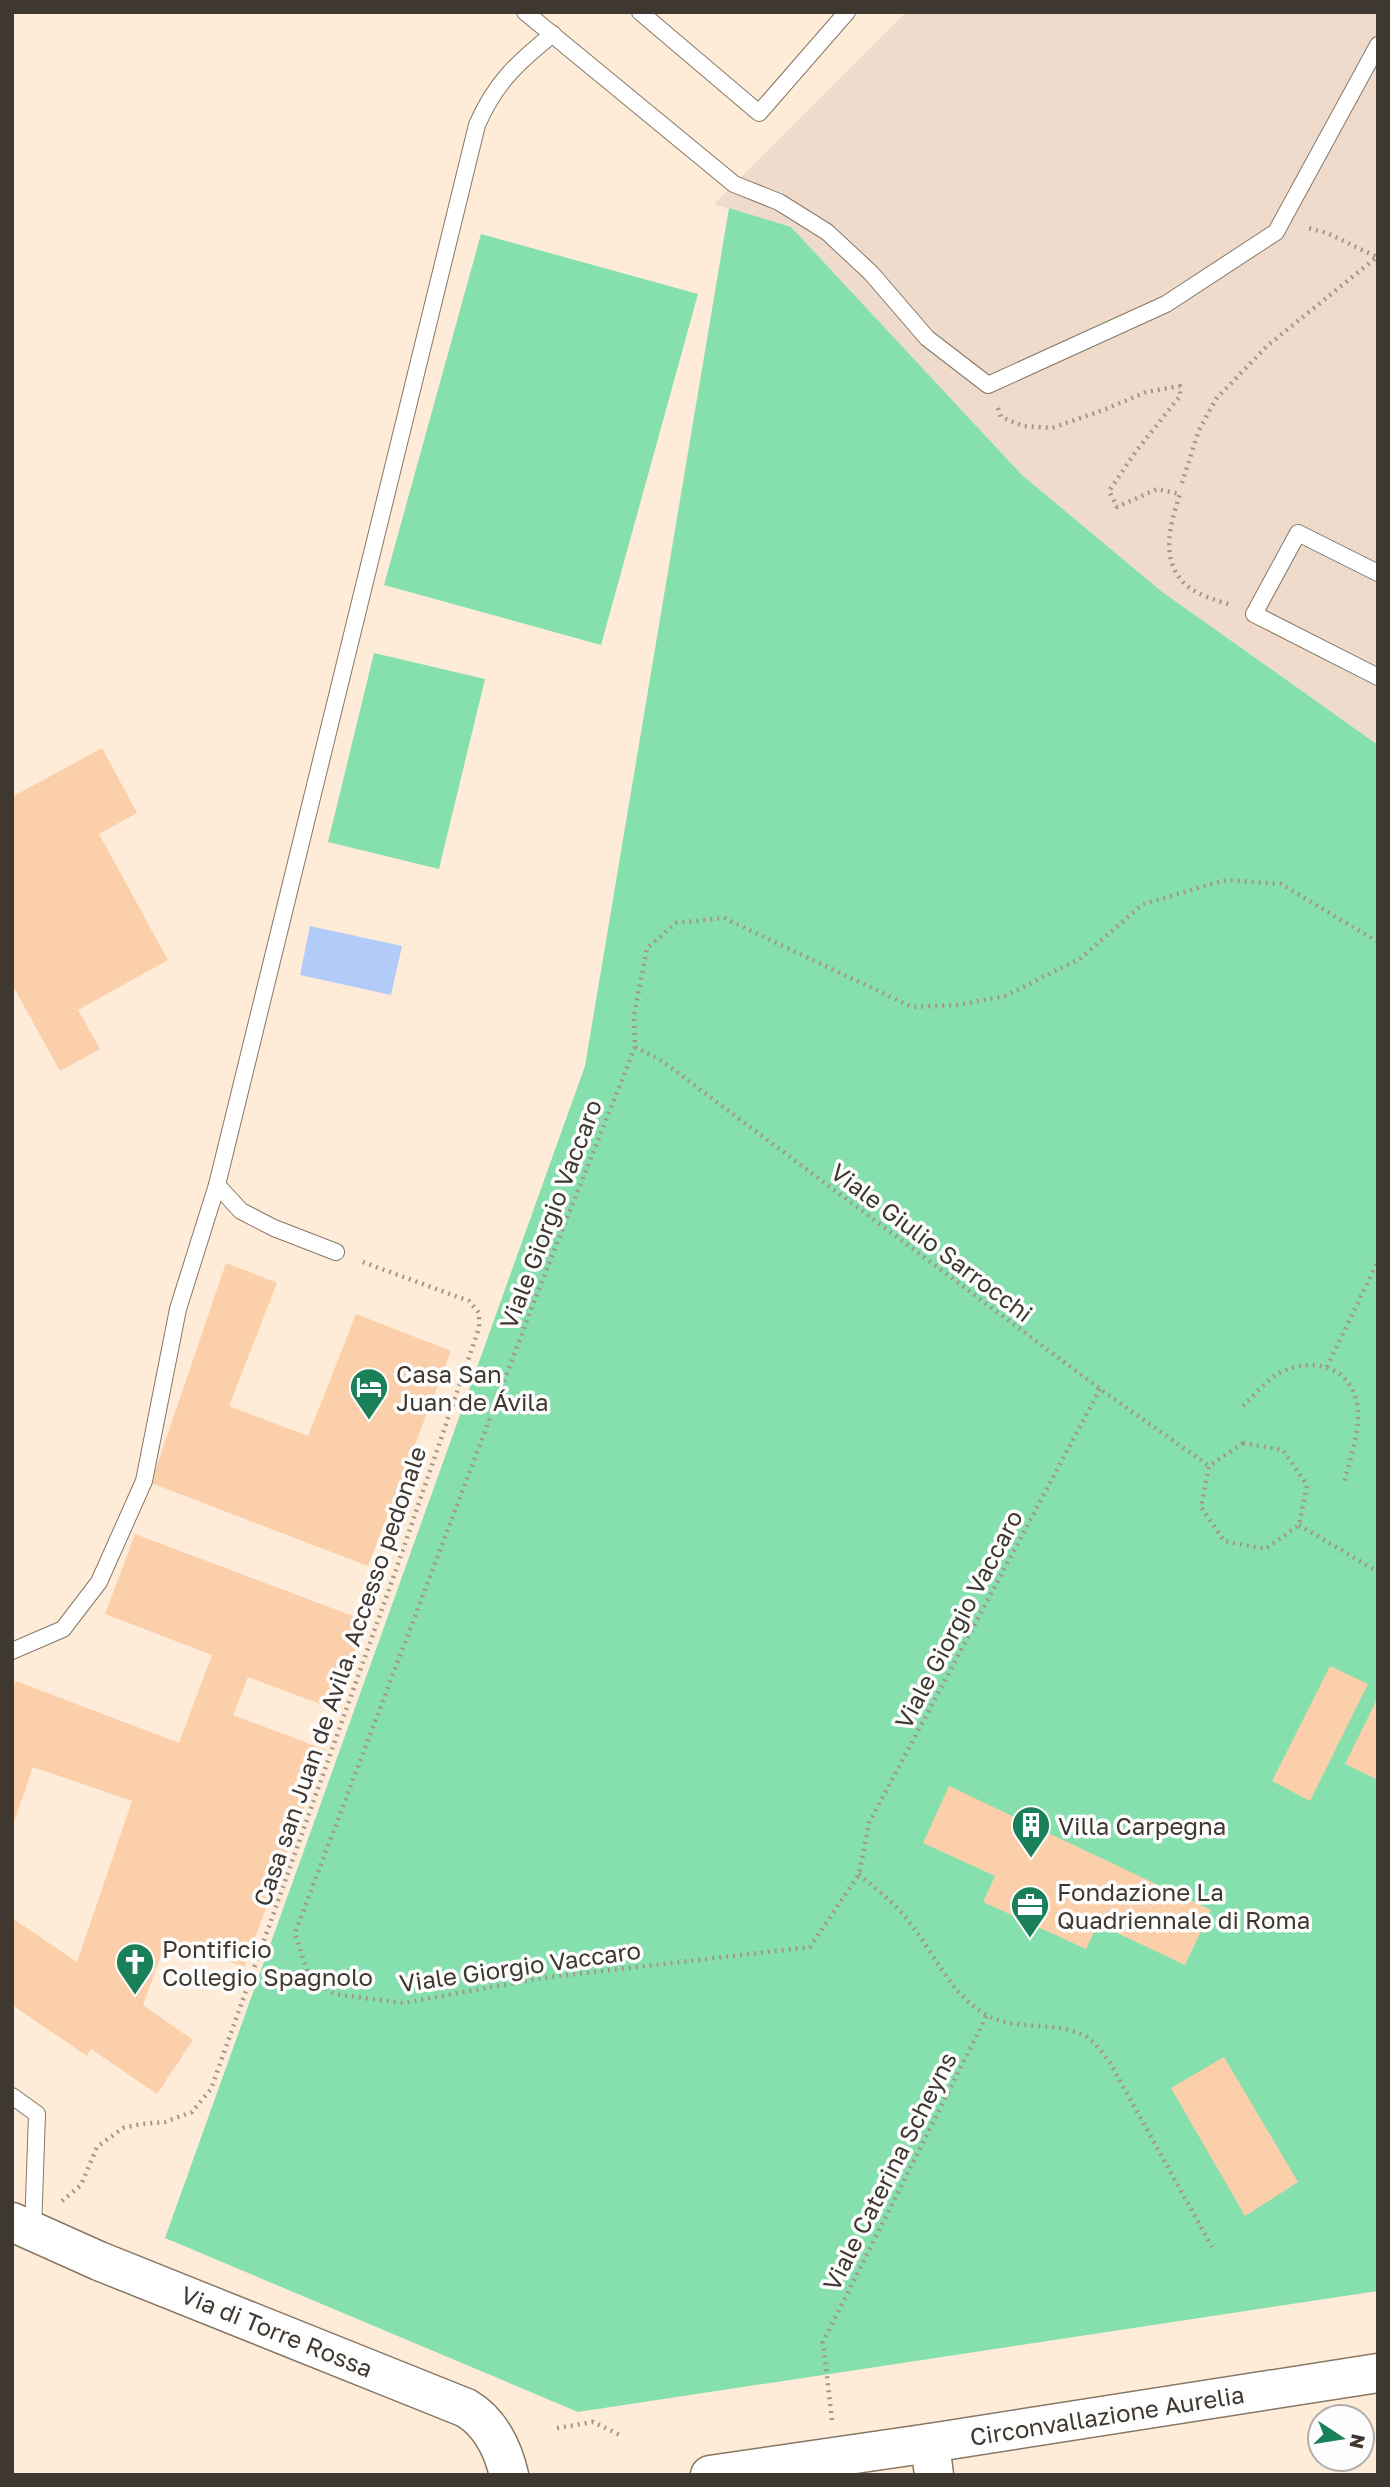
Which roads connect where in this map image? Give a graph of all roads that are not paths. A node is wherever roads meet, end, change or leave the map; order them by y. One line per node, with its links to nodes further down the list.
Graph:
1 (525, 12): 4 (lane)
2 (640, 12): 3 (lane)
3 (847, 12)
4 (553, 34): 5 (lane); 8 (lane)
5 (1378, 45)
6 (1378, 573): 7 (lane)
7 (1378, 677)
8 (217, 1185): 9 (lane); 10 (lane)
9 (336, 1252)
10 (12, 1651)
11 (12, 2096): 12 (lane)
12 (31, 2231): 16 (main road, Via di Torre Rossa)
13 (1378, 2373): 15 (main road, Circonvallazione Aurelia)
14 (836, 2456): 15 (main road, Circonvallazione Aurelia); 17 (main road, Circonvallazione Aurelia); 18 (main road)
15 (932, 2459)
16 (509, 2475)
17 (710, 2475)
18 (879, 2475)

